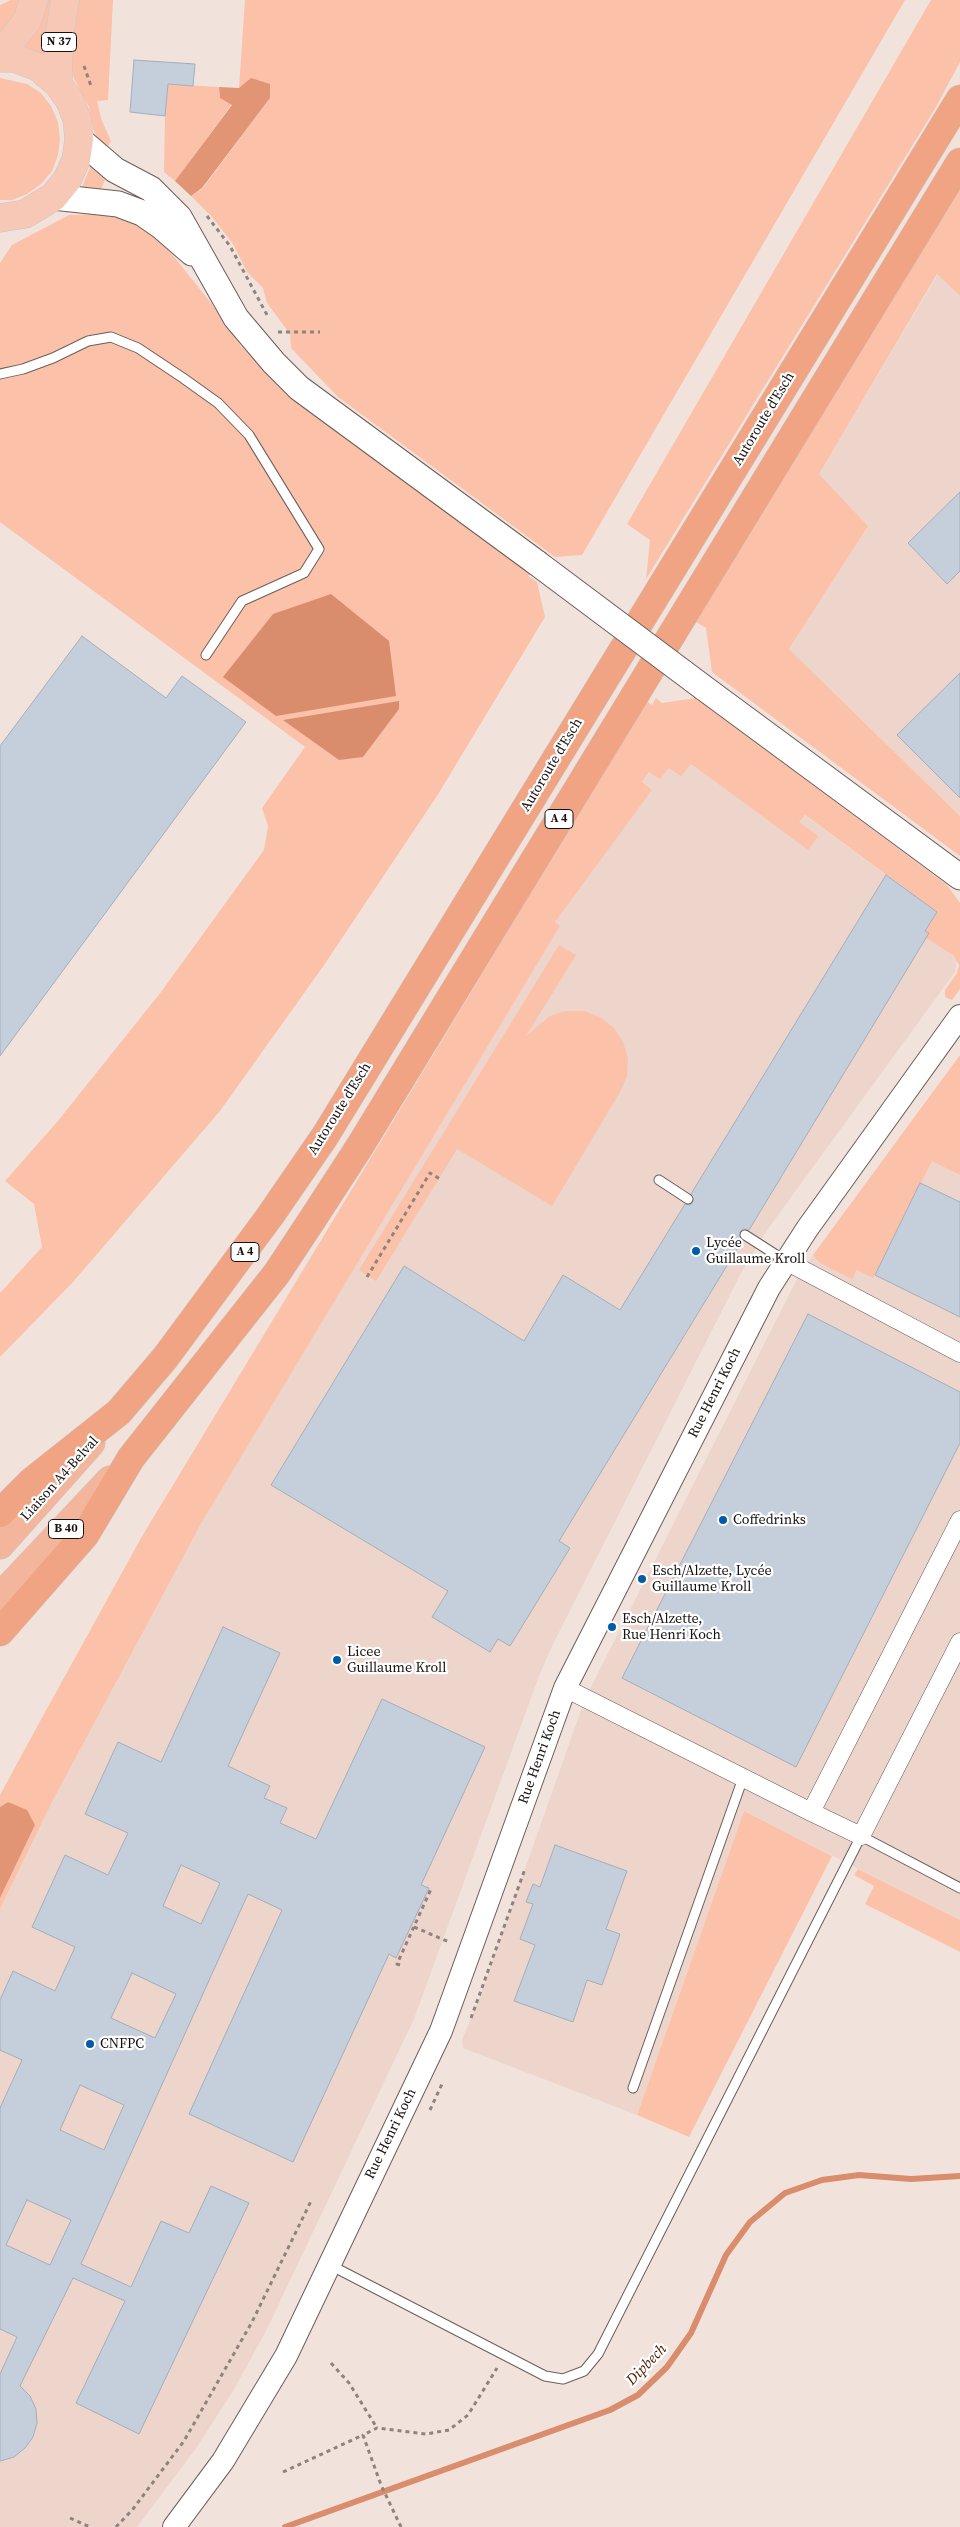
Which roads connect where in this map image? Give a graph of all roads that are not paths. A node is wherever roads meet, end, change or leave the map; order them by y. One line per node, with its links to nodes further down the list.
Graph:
1 (34, 0): 3 (main road, N 37)
2 (65, 0): 5 (main road, N 37)
3 (0, 49)
4 (0, 58): 5 (main road)
5 (58, 84): 7 (main road)
6 (960, 99): 21 (highway, Autoroute d'Esch / A 4)
7 (79, 139): 9 (main road); 11 (main road)
8 (960, 162): 22 (highway, A 4)
9 (54, 197): 10 (main road); 11 (main road)
10 (3, 224)
11 (210, 269): 14 (main road, bridge)
12 (0, 374): 13 (lane)
13 (206, 655)
14 (960, 877)
15 (960, 1016): 19 (street, Rue Henri Koch)
16 (659, 1180): 17 (lane)
17 (688, 1198)
18 (745, 1235): 19 (lane)
19 (784, 1260): 20 (street); 29 (street, Rue Henri Koch)
20 (960, 1352)
21 (119, 1412): 23 (highway, A 4); 25 (highway, Liaison A4-Belval / B 40)
22 (131, 1458): 26 (highway, B 40); 27 (highway, A 4)
23 (0, 1513)
24 (960, 1520): 31 (street)
25 (0, 1545)
26 (0, 1598)
27 (0, 1632)
28 (960, 1642): 32 (street)
29 (565, 1688): 30 (street); 35 (street, Rue Henri Koch)
30 (743, 1778): 31 (street); 34 (lane)
31 (811, 1812): 32 (street)
32 (861, 1836): 33 (lane); 35 (lane)
33 (960, 1888)
34 (634, 2088)
35 (329, 2265): 36 (street, Rue Henri Koch)
36 (174, 2527)

